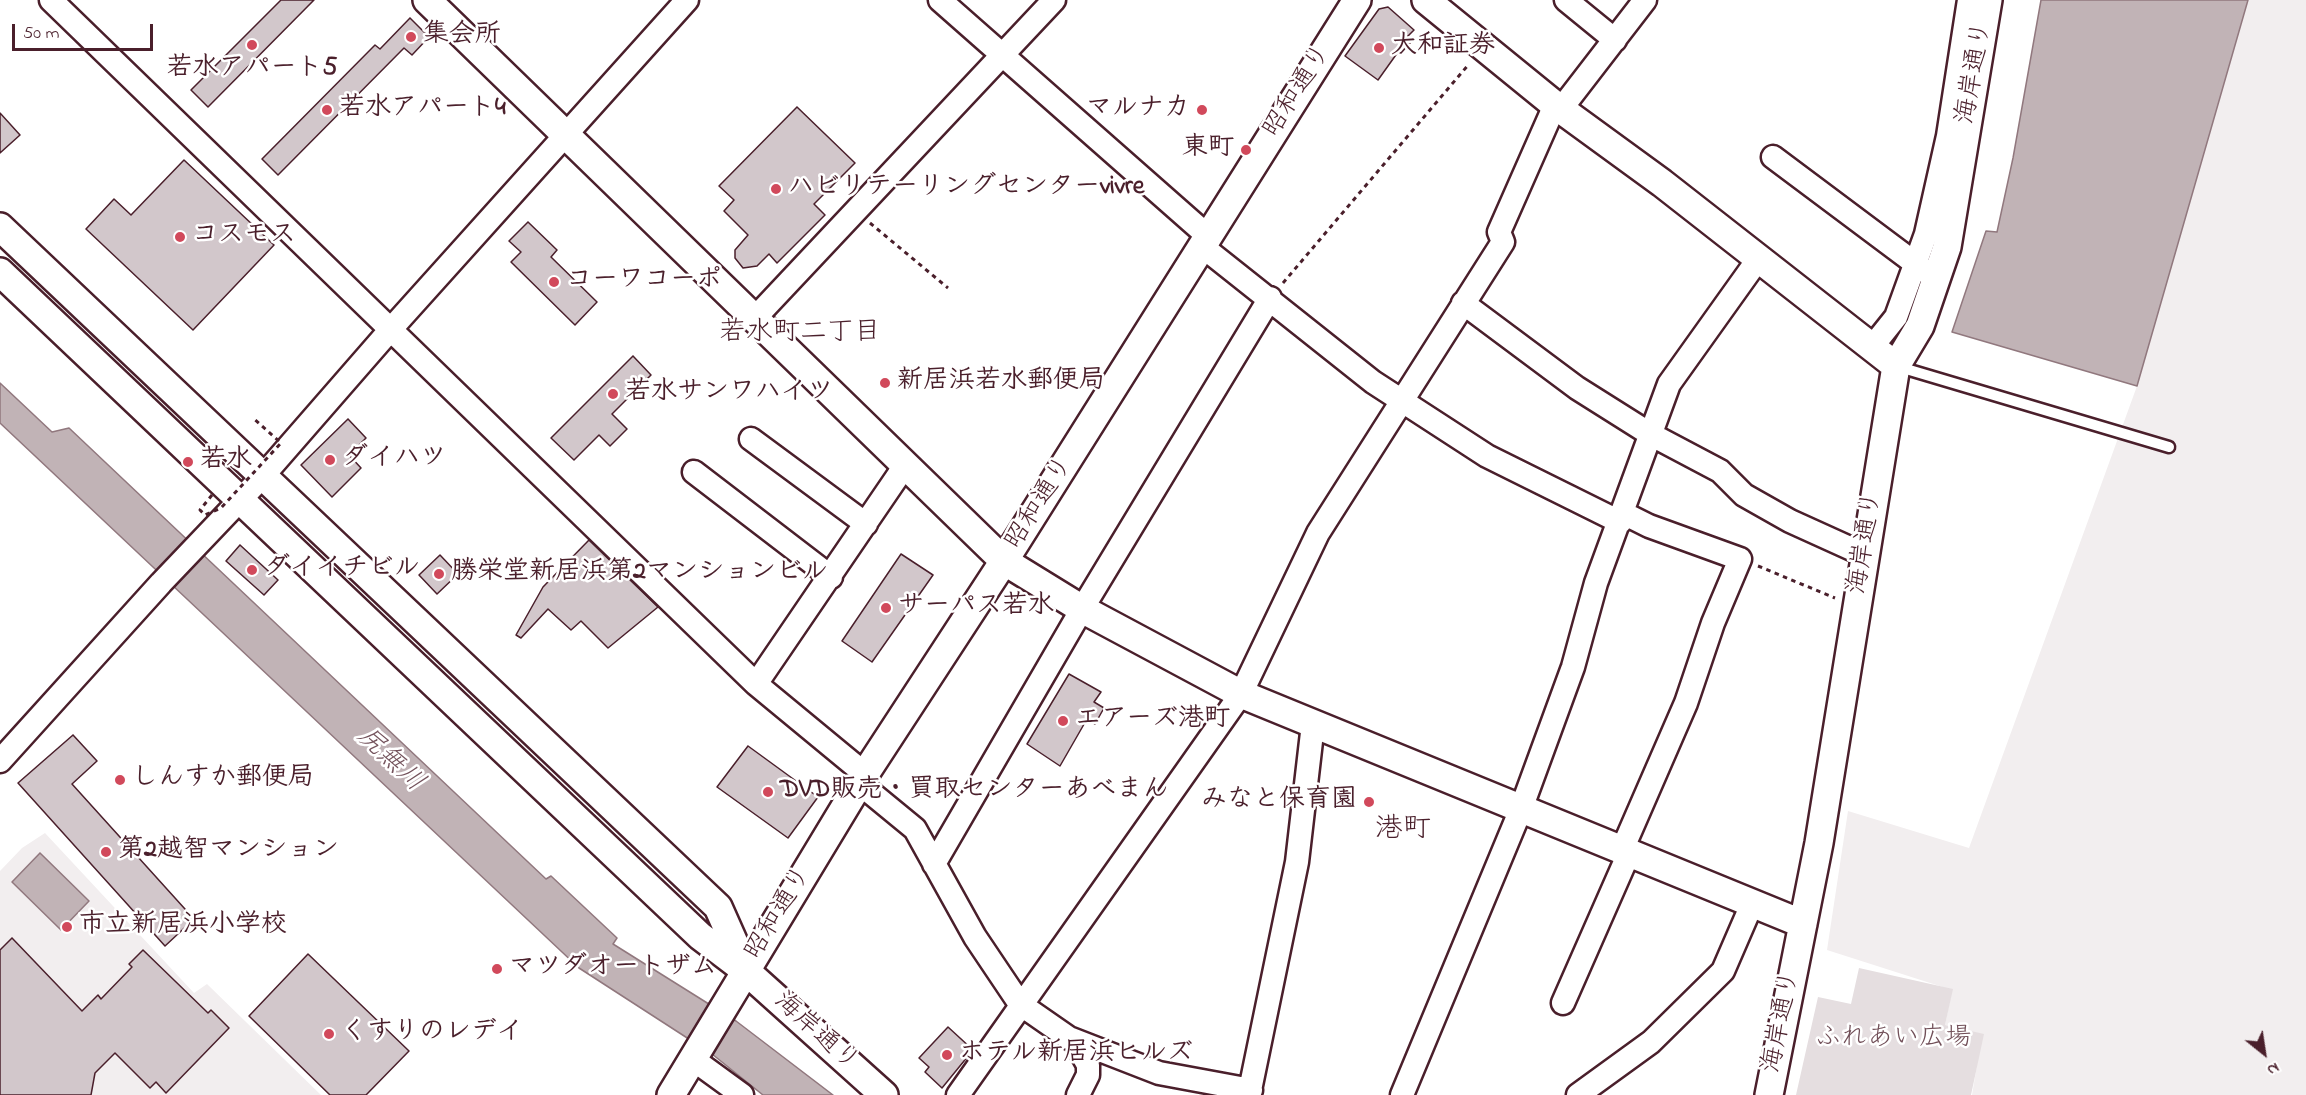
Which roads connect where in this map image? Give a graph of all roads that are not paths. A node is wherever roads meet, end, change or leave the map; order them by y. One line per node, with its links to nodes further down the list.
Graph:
1 (51, 0): 25 (street)
2 (427, 0): 15 (street)
3 (687, 0): 15 (street)
4 (940, 0): 13 (street)
5 (1054, 0): 13 (street)
6 (1357, 0): 18 (street, 昭和通り)
7 (1426, 0): 14 (street)
8 (1566, 0): 12 (street)
9 (1645, 0): 12 (street)
10 (1969, 0): 21 (street)
11 (1988, 0): 21 (street, 海岸通り)
12 (1615, 40): 14 (street)
13 (1003, 56): 18 (street); 24 (street)
14 (1558, 107): 19 (street); 23 (street)
15 (566, 135): 24 (street); 25 (street)
16 (1773, 157): 21 (street)
17 (0, 226): 28 (street)
18 (1206, 242): 22 (street); 41 (street, 昭和通り)
19 (1759, 258): 26 (street); 31 (street)
20 (0, 272): 29 (street, 海岸通り)
21 (1926, 272): 26 (street); 27 (street, 海岸通り)
22 (1270, 298): 30 (street); 43 (street)
23 (1463, 303): 30 (street); 31 (street)
24 (755, 318): 34 (street)
25 (390, 329): 36 (street); 44 (street)
26 (1872, 347): 27 (street)
27 (1896, 366): 33 (lane); 40 (street, 海岸通り)
28 (149, 367): 29 (street); 36 (street)
29 (122, 390): 37 (street, 海岸通り)
30 (1402, 401): 38 (street); 45 (street)
31 (1650, 434): 38 (street); 40 (street)
32 (751, 439): 39 (street)
33 (2169, 447)
34 (906, 464): 39 (street); 41 (street)
35 (694, 472): 42 (street)
36 (262, 477): 37 (street); 54 (street)
37 (240, 501): 47 (street); 54 (street, 海岸通り)
38 (1621, 518): 49 (street); 50 (street)
39 (866, 524): 42 (street)
40 (1865, 555): 53 (street, 海岸通り)
41 (1004, 561): 43 (street); 48 (street, 昭和通り)
42 (831, 577): 44 (street)
43 (1082, 609): 45 (street); 51 (street)
44 (756, 684): 48 (street)
45 (1241, 694): 46 (street); 56 (street)
46 (1313, 724): 49 (street); 59 (street)
47 (0, 761)
48 (862, 778): 51 (street); 54 (street, 昭和通り)
49 (1521, 809): 50 (street); 65 (street)
50 (1625, 852): 52 (street); 55 (street)
51 (934, 864): 56 (street)
52 (1752, 903): 53 (street); 66 (street)
53 (1803, 924): 67 (street, 海岸通り)
54 (746, 971): 58 (street, 昭和通り); 62 (street, 海岸通り)
55 (1563, 1003)
56 (1020, 1004): 57 (street); 63 (street)
57 (1074, 1040): 59 (street); 64 (street)
58 (697, 1055): 60 (street, 昭和通り); 61 (street)
59 (1250, 1092)
60 (671, 1095)
61 (742, 1095)
62 (885, 1095)
63 (958, 1095)
64 (1078, 1095)
65 (1402, 1095)
66 (1578, 1095)
67 (1769, 1095)

